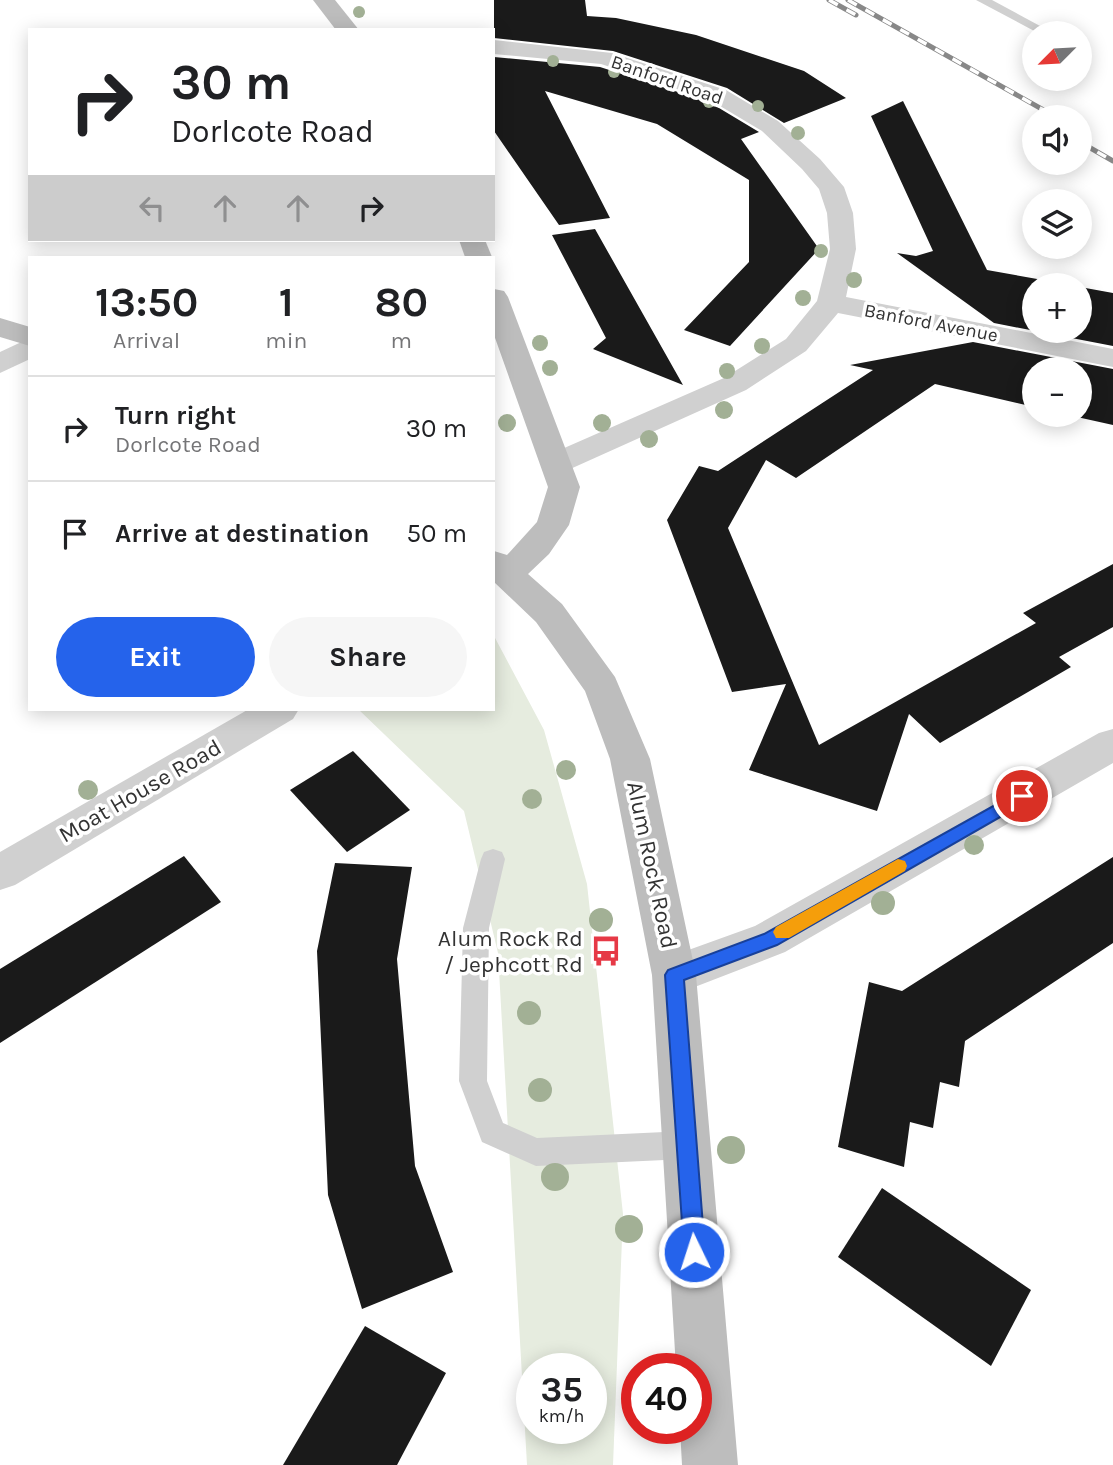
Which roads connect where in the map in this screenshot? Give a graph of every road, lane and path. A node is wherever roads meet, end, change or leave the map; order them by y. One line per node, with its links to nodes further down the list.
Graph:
1 (324, 0): 4 (street)
2 (982, 0): 3 (lane)
3 (1023, 21)
4 (346, 28)
5 (495, 47): 7 (street, Banford Road)
6 (495, 300): 13 (street)
7 (831, 303): 11 (street, Banford Avenue); 13 (street, Banford Road)
8 (0, 327): 9 (street)
9 (28, 336)
10 (28, 348): 12 (street)
11 (1113, 358)
12 (0, 364)
13 (557, 463): 14 (street)
14 (498, 573): 19 (street, Alum Rock Road)
15 (277, 711): 18 (street, Moat House Road)
16 (1113, 744): 19 (street)
17 (493, 859): 20 (lane)
18 (0, 873)
19 (674, 975): 20 (street, Alum Rock Road)
20 (686, 1145): 21 (street, Alum Rock Road)
21 (710, 1465)

